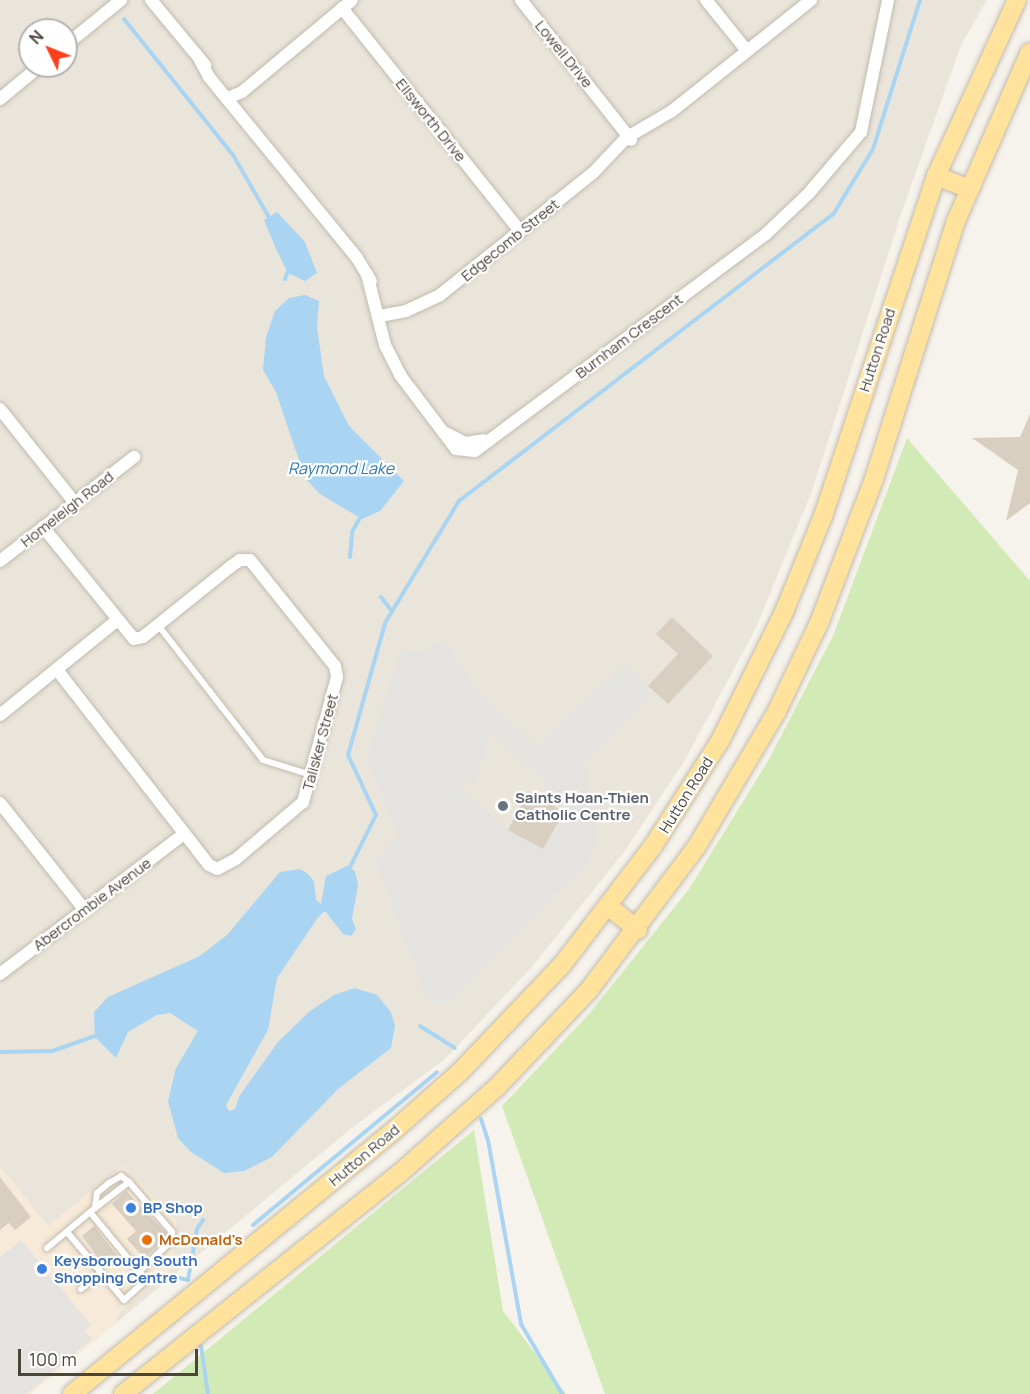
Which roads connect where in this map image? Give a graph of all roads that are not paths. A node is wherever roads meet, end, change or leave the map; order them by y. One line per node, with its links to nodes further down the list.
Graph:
1 (121, 0): 9 (street)
2 (152, 0): 14 (street, Burnham Crescent)
3 (521, 0): 15 (street, Lowell Drive)
4 (706, 0): 10 (street)
5 (811, 0): 10 (street, Edgecomb Street)
6 (887, 1): 19 (street, Burnham Crescent)
7 (1013, 3): 16 (main road, Hutton Road)
8 (347, 4): 14 (street); 18 (street, Ellsworth Drive)
9 (78, 35)
10 (747, 51): 15 (street, Edgecomb Street)
11 (1030, 52): 17 (main road)
12 (23, 78): 13 (street)
13 (2, 93)
14 (234, 95): 19 (street, Burnham Crescent)
15 (631, 137): 18 (street, Edgecomb Street)
16 (936, 176): 17 (main road); 32 (main road, Hutton Road)
17 (968, 188): 34 (main road)
18 (520, 231): 19 (street, Edgecomb Street)
19 (384, 315)
20 (0, 410): 22 (street)
21 (134, 457): 22 (street, Homeleigh Road)
22 (75, 503): 23 (street, Homeleigh Road)
23 (43, 527): 24 (street, Homeleigh Road); 25 (street, Talisker Street)
24 (0, 561)
25 (116, 621): 26 (street, Talisker Street); 27 (street)
26 (158, 625): 29 (lane); 29 (street, Talisker Street)
27 (57, 670): 28 (street); 31 (street, Talisker Street)
28 (0, 714)
29 (313, 775): 31 (street, Talisker Street)
30 (0, 803): 33 (street)
31 (184, 834): 33 (street, Abercrombie Avenue)
32 (609, 906): 34 (main road); 43 (main road, Hutton Road)
33 (84, 909): 35 (street, Abercrombie Avenue)
34 (638, 930): 44 (main road)
35 (0, 974)
36 (129, 1182): 37 (lane); 37 (lane); 40 (lane)
37 (92, 1210): 38 (lane); 40 (lane)
38 (67, 1232): 39 (lane); 41 (lane)
39 (47, 1248)
40 (140, 1272): 41 (lane)
41 (101, 1273): 42 (lane)
42 (81, 1289)
43 (72, 1394)
44 (123, 1394)

